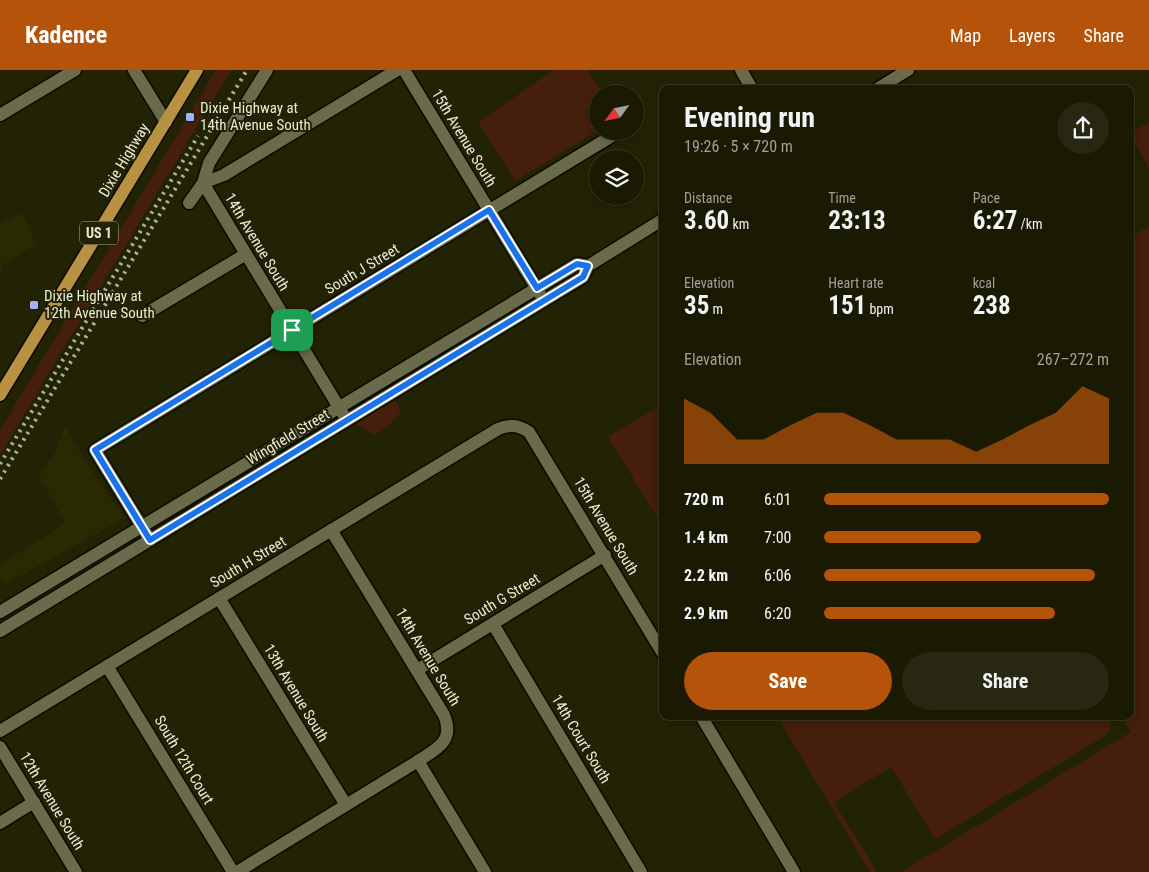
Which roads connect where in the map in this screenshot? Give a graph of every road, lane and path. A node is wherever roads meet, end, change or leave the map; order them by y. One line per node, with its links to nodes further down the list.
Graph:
1 (75, 70): 11 (street)
2 (134, 70): 12 (street)
3 (197, 70): 12 (main road, Dixie Highway / US 1)
4 (267, 70): 14 (street)
5 (397, 70): 14 (street)
6 (404, 70): 16 (street, 15th Avenue South)
7 (741, 70): 9 (street)
8 (908, 70): 10 (street)
9 (750, 85)
10 (884, 85)
11 (0, 115)
12 (166, 122): 24 (main road, Dixie Highway / US 1)
13 (605, 140): 16 (street, South J Street)
14 (202, 183): 15 (street); 18 (street, 14th Avenue South)
15 (189, 203)
16 (489, 210): 20 (street, 15th Avenue South); 23 (street, South J Street)
17 (659, 222): 19 (street, Wingfield Street)
18 (246, 254): 22 (street); 23 (street, 14th Avenue South)
19 (588, 266): 20 (street, Wingfield Street); 21 (street, Wingfield Street)
20 (537, 288): 21 (street, 15th Avenue South); 25 (street, Wingfield Street)
21 (544, 300): 26 (street, Wingfield Street)
22 (142, 316)
23 (292, 330): 25 (street, 14th Avenue South); 30 (street, South J Street)
24 (0, 395)
25 (339, 408): 26 (street, 14th Avenue South); 28 (street, Wingfield Street)
26 (347, 420): 29 (street, Wingfield Street)
27 (514, 425): 31 (street, South H Street); 33 (street, 15th Avenue South)
28 (192, 496): 29 (street); 30 (street, Wingfield Street)
29 (200, 510): 32 (street, Wingfield Street)
30 (142, 527): 32 (street); 35 (street, Wingfield Street)
31 (331, 530): 34 (street, South H Street); 40 (street, 14th Avenue South)
32 (150, 540): 37 (street, Wingfield Street)
33 (605, 556): 36 (street, South G Street); 38 (street, 15th Avenue South)
34 (219, 598): 39 (street, South H Street); 46 (street, 13th Avenue South)
35 (0, 612)
36 (493, 624): 40 (street, South G Street); 51 (street, 14th Court South)
37 (0, 631)
38 (659, 647)
39 (107, 666): 42 (street, South H Street); 49 (street, South 12th Court)
40 (417, 670): 44 (street, 14th Avenue South)
41 (703, 720): 52 (street)
42 (0, 731)
43 (0, 747): 45 (street, 12th Avenue South)
44 (418, 761): 46 (street); 50 (street)
45 (34, 802): 47 (street); 48 (street, 12th Avenue South)
46 (346, 805): 49 (street)
47 (0, 823)
48 (76, 872)
49 (235, 872)
50 (486, 872)
51 (642, 872)
52 (794, 872)

